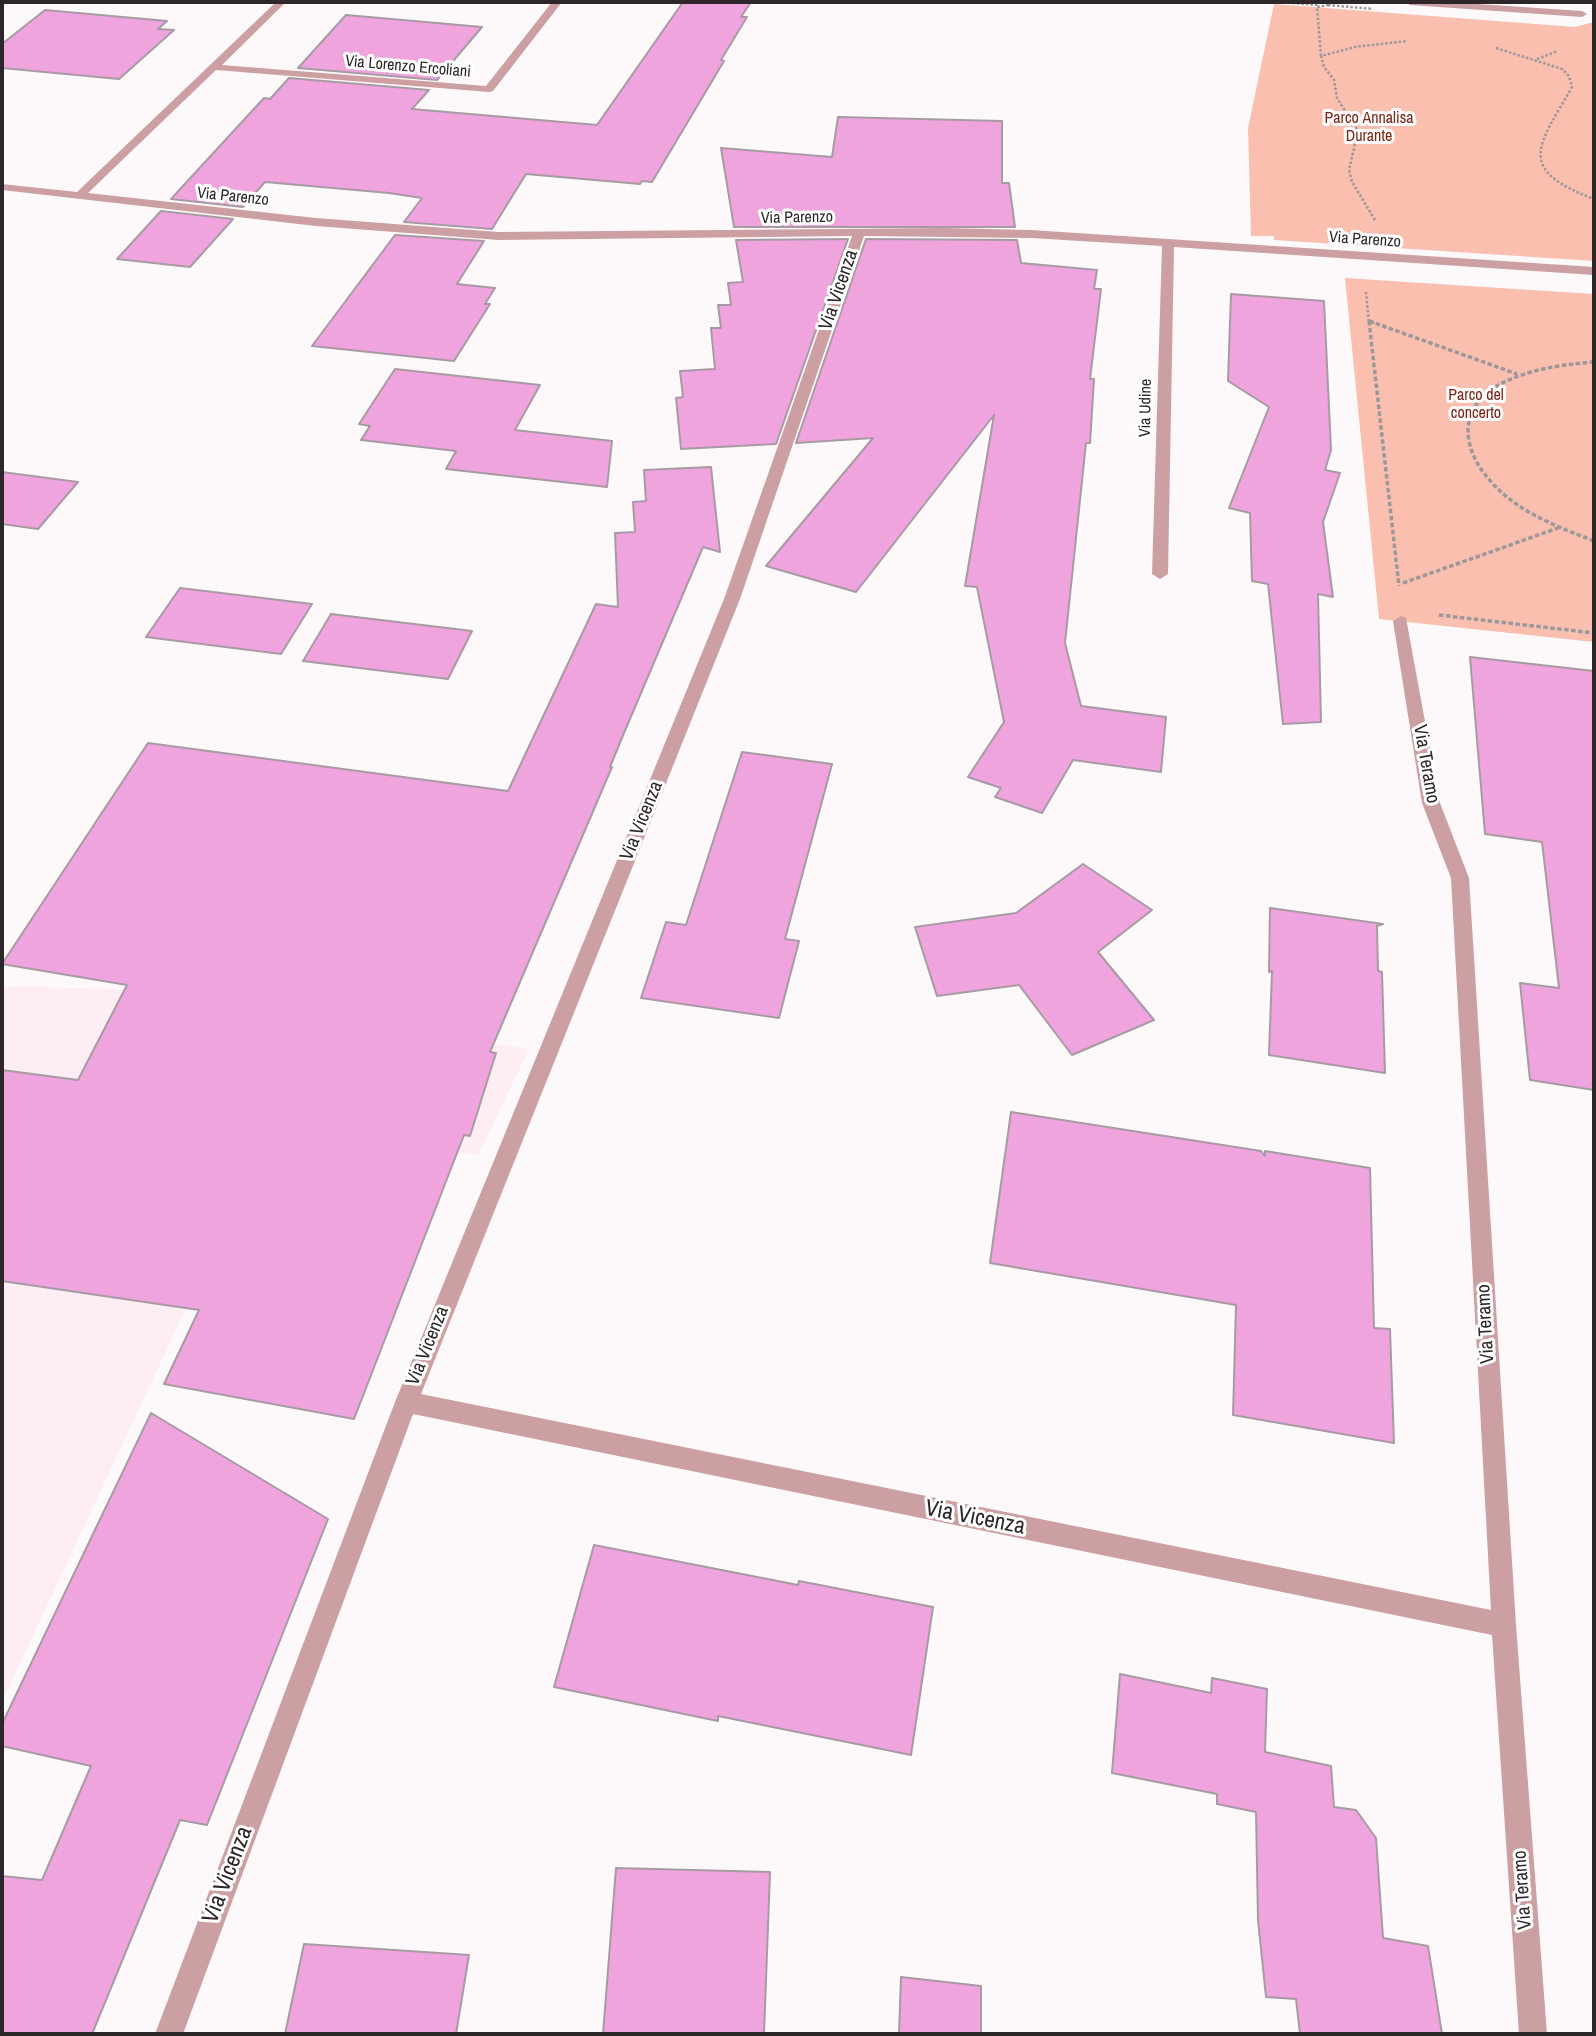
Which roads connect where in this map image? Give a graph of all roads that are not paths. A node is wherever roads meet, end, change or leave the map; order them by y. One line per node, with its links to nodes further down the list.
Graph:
1 (281, 2): 5 (street)
2 (557, 2): 5 (street, Via Lorenzo Ercoliani)
3 (1410, 2): 4 (street)
4 (1582, 14)
5 (214, 67): 7 (street)
6 (2, 187): 7 (street, Via Parenzo)
7 (80, 195): 8 (street, Via Parenzo)
8 (859, 233): 9 (street, Via Parenzo); 13 (street, Via Vicenza)
9 (1168, 243): 10 (street, Via Parenzo); 11 (street, Via Udine)
10 (1594, 271)
11 (1160, 574)
12 (1401, 616): 14 (street, Via Teramo)
13 (406, 1402): 14 (street, Via Vicenza); 15 (street, Via Vicenza)
14 (1504, 1625): 16 (street, Via Teramo)
15 (169, 2034)
16 (1533, 2034)

